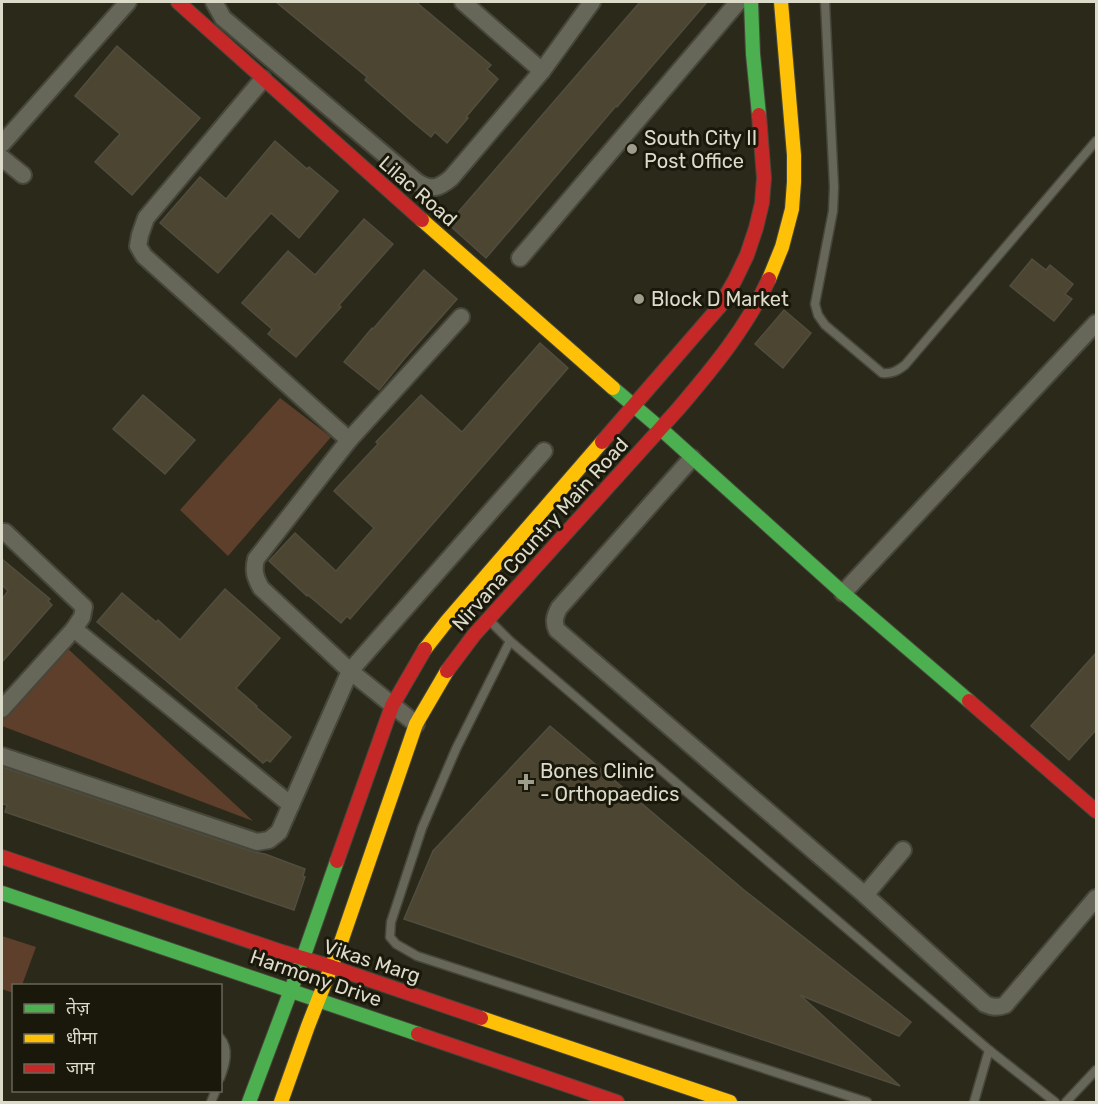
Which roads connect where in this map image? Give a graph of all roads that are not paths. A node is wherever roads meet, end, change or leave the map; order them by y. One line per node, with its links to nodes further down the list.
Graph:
1 (128, 2): 12 (street)
2 (178, 2): 11 (street, Lilac Road)
3 (214, 2): 10 (street)
4 (464, 2): 10 (street)
5 (592, 2): 10 (street)
6 (738, 2): 16 (street)
7 (751, 2): 19 (street, Nirvana Country Main Road)
8 (781, 2): 20 (street, Nirvana Country Main Road)
9 (825, 2): 13 (lane)
10 (542, 71)
11 (264, 80): 19 (street, Lilac Road); 21 (street)
12 (5, 135)
13 (1096, 141)
14 (2, 158): 15 (street)
15 (23, 176)
16 (520, 258)
17 (461, 317): 21 (street)
18 (1096, 323): 25 (street)
19 (634, 407): 20 (street, Lilac Road); 30 (street, Nirvana Country Main Road)
20 (661, 429): 23 (street, Lilac Road); 26 (street, Nirvana Country Main Road)
21 (349, 440): 29 (street)
22 (544, 451): 29 (street)
23 (692, 458): 25 (street, Lilac Road); 39 (street)
24 (2, 532): 27 (street)
25 (843, 593): 35 (street, Lilac Road)
26 (488, 620): 28 (lane); 32 (street, Nirvana Country Main Road)
27 (74, 629): 31 (street); 34 (street)
28 (510, 641): 46 (lane); 53 (lane)
29 (350, 671): 30 (street); 34 (street)
30 (392, 706): 32 (street); 41 (street, Nirvana Country Main Road)
31 (2, 709)
32 (416, 724): 42 (street, Nirvana Country Main Road)
33 (2, 756): 34 (street)
34 (291, 806)
35 (1096, 811)
36 (903, 850): 39 (street)
37 (2, 856): 41 (street, Vikas Marg)
38 (2, 893): 43 (street, Harmony Drive)
39 (865, 895): 40 (street)
40 (1096, 898)
41 (303, 958): 42 (street, Vikas Marg); 43 (street, Nirvana Country Main Road)
42 (332, 967): 44 (street, Nirvana Country Main Road); 52 (street, Vikas Marg)
43 (290, 990): 44 (street, Harmony Drive); 49 (street, Nirvana Country Main Road)
44 (318, 1000): 50 (street, Nirvana Country Main Road); 51 (street, Harmony Drive)
45 (222, 1040): 48 (lane)
46 (989, 1050): 54 (lane); 55 (lane)
47 (1096, 1070): 56 (lane)
48 (222, 1071)
49 (249, 1102)
50 (281, 1102)
51 (617, 1102)
52 (730, 1102)
53 (867, 1102)
54 (974, 1102)
55 (1055, 1102)
56 (1066, 1102)

